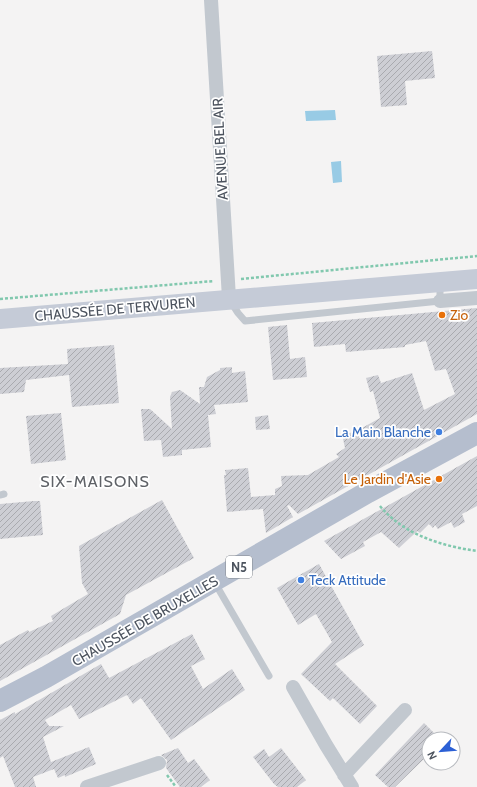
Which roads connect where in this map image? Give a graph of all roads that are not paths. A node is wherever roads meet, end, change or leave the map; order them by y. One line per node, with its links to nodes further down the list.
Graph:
1 (211, 0): 4 (street, AVENUE BEL AIR)
2 (477, 279): 3 (main road, CHAUSSÉE DE TERVUREN)
3 (440, 281): 4 (main road, CHAUSSÉE DE TERVUREN); 6 (lane)
4 (229, 298): 6 (lane); 7 (main road, CHAUSSÉE DE TERVUREN)
5 (477, 298): 6 (street)
6 (440, 301)
7 (0, 319)
8 (477, 433): 9 (main road, CHAUSSÉE DE BRUXELLES / N5)
9 (214, 582): 10 (lane); 12 (main road, CHAUSSÉE DE BRUXELLES / N5)
10 (269, 676)
11 (293, 687): 15 (street)
12 (0, 701)
13 (405, 710): 15 (street)
14 (158, 763): 16 (street)
15 (344, 775): 17 (street)
16 (87, 787)
17 (352, 787)

